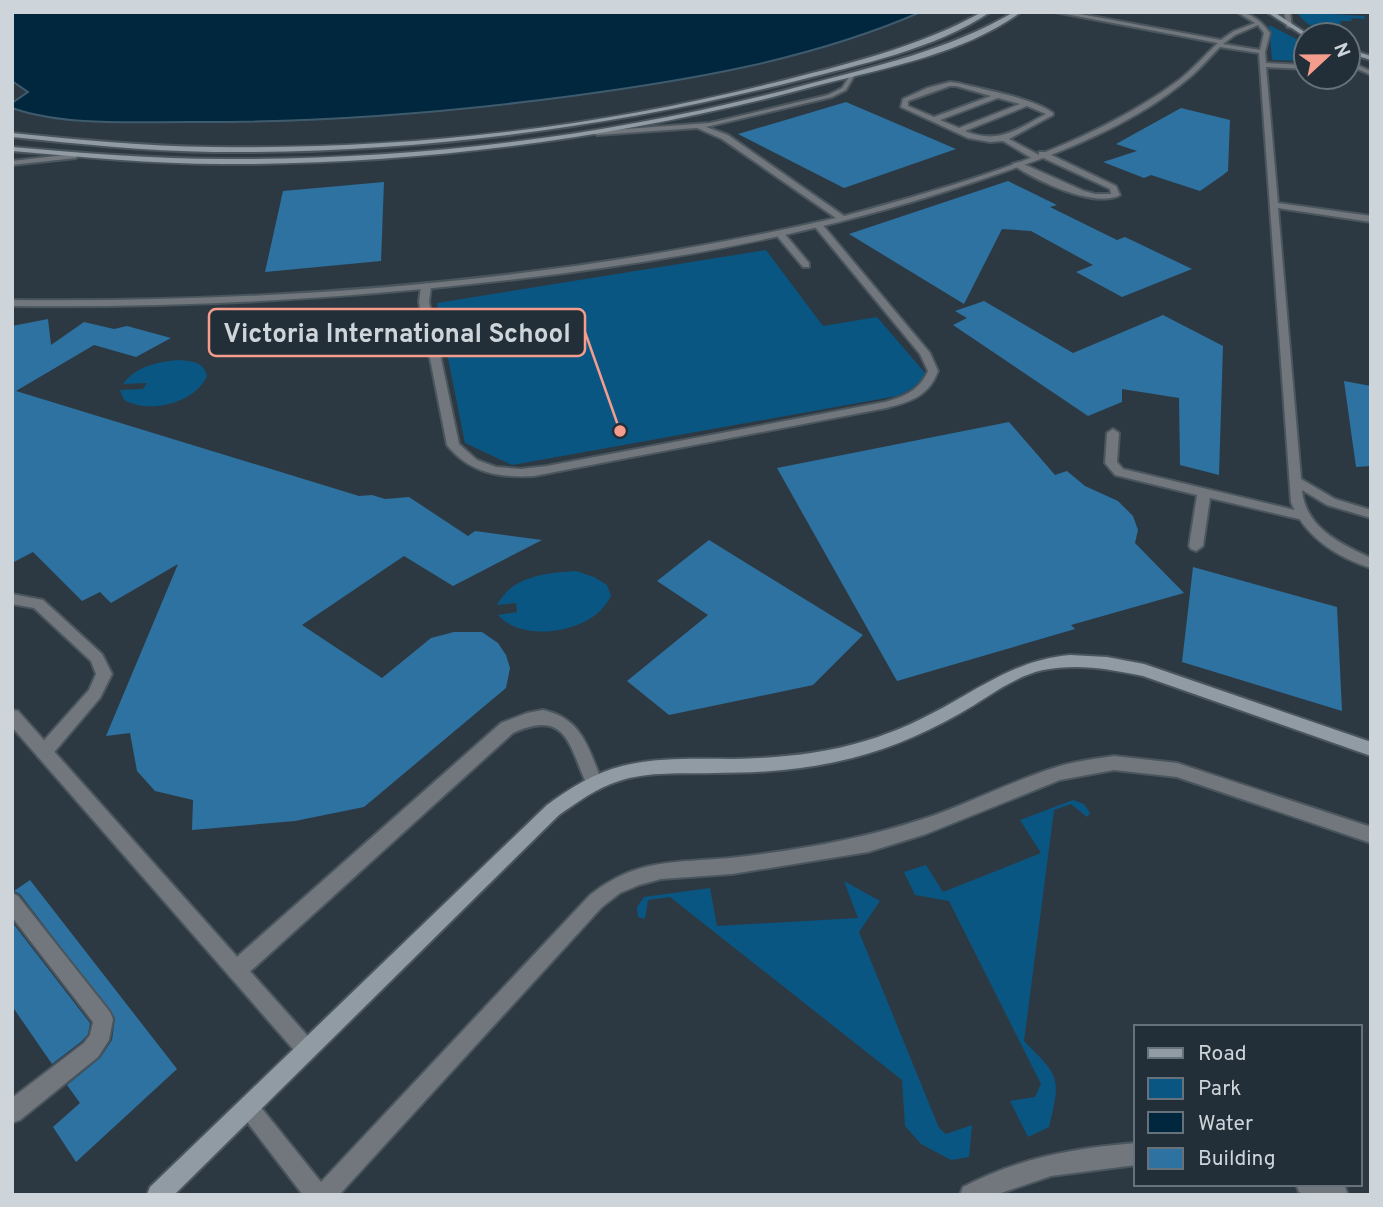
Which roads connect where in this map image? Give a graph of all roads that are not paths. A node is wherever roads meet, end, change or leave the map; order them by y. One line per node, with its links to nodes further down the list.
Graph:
1 (987, 12): 22 (main road)
2 (1018, 12): 14 (main road)
3 (1058, 12): 10 (street)
4 (1287, 12): 8 (street)
5 (1269, 13): 8 (main road)
6 (1238, 15): 7 (street); 9 (street)
7 (1259, 23): 9 (street); 11 (street)
8 (1290, 27)
9 (1243, 30): 10 (street)
10 (1221, 44): 11 (street); 27 (street)
11 (1262, 52): 12 (street)
12 (1265, 65): 13 (street); 30 (street)
13 (1292, 66)
14 (853, 75): 18 (street); 21 (main road)
15 (998, 96): 16 (street); 17 (street); 17 (street)
16 (1027, 104): 20 (street); 24 (street)
17 (933, 120): 20 (street)
18 (726, 122): 19 (street); 23 (street)
19 (693, 126): 21 (street); 23 (street)
20 (958, 131): 24 (street)
21 (597, 133): 26 (main road)
22 (12, 135)
23 (725, 137): 31 (street)
24 (1004, 139): 27 (street)
25 (12, 149): 26 (main road)
26 (73, 156): 28 (street)
27 (1039, 156): 29 (street); 29 (street)
28 (12, 163)
29 (1016, 164): 31 (street)
30 (1275, 205): 32 (street); 39 (street)
31 (842, 218): 33 (street)
32 (1371, 219)
33 (818, 225): 34 (street); 36 (street)
34 (780, 234): 35 (street); 36 (street)
35 (806, 265)
36 (426, 286): 37 (street)
37 (12, 303)
38 (1113, 433): 40 (street)
39 (1296, 481): 41 (street); 42 (street)
40 (1204, 493): 42 (street); 43 (street)
41 (1371, 514)
42 (1303, 516): 44 (street)
43 (1196, 546)
44 (1371, 563)
45 (12, 599): 48 (street)
46 (12, 716): 48 (street)
47 (1371, 749): 49 (main road)
48 (44, 752): 52 (street)
49 (594, 782): 52 (street); 53 (main road)
50 (1371, 835): 60 (street)
51 (12, 902): 55 (street)
52 (237, 970): 53 (street)
53 (307, 1050): 54 (main road)
54 (248, 1107): 58 (main road); 59 (street)
55 (12, 1112)
56 (1134, 1154): 61 (street)
57 (1312, 1186): 62 (street)
58 (158, 1195)
59 (317, 1195)
60 (324, 1195)
61 (971, 1195)
62 (1337, 1195)

